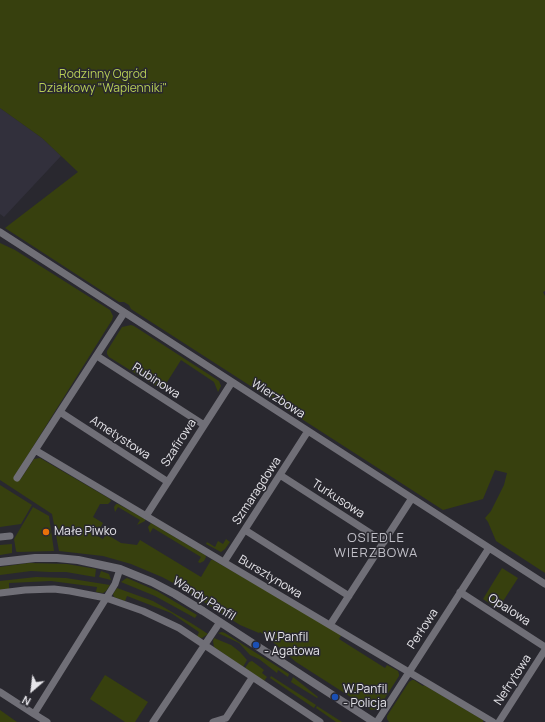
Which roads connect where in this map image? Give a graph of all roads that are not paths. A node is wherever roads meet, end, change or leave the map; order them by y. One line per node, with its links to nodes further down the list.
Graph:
1 (0, 232): 2 (street, Wierzbowa)
2 (124, 313): 3 (street); 4 (street, Wierzbowa)
3 (97, 356): 5 (street); 6 (street, Rubinowa)
4 (232, 382): 6 (street, Szafirowa); 7 (street, Wierzbowa)
5 (60, 412): 8 (street); 11 (street, Ametystowa)
6 (204, 425): 11 (street, Szafirowa)
7 (308, 431): 9 (street, Szmaragdowa); 12 (street, Wierzbowa)
8 (35, 450): 10 (street); 13 (street, Bursztynowa)
9 (280, 475): 14 (street, Szmaragdowa); 17 (street, Turkusowa)
10 (17, 478)
11 (168, 482): 13 (street, Szafirowa)
12 (412, 498): 17 (street); 18 (street, Wierzbowa)
13 (146, 516): 20 (street, Bursztynowa)
14 (245, 530): 20 (street, Szmaragdowa); 25 (street)
15 (10, 536): 16 (street)
16 (0, 537)
17 (384, 542): 25 (street)
18 (489, 548): 22 (street, Wierzbowa); 23 (street, Perłowa)
19 (0, 562): 21 (street, Wandy Panfil)
20 (224, 562): 28 (street, Bursztynowa)
21 (120, 569): 26 (street); 27 (street, Wandy Panfil)
22 (545, 584)
23 (460, 592): 30 (street, Opalowa); 32 (street, Perłowa)
24 (0, 593): 26 (street)
25 (349, 596): 28 (street)
26 (106, 598): 29 (street); 35 (street)
27 (220, 622): 29 (street); 41 (street, Wandy Panfil)
28 (330, 625): 32 (street, Bursztynowa)
29 (204, 645): 33 (street); 38 (street)
30 (545, 647)
31 (545, 650): 43 (street, Nefrytowa)
32 (409, 672): 41 (street, Perłowa); 42 (street, Bursztynowa)
33 (252, 678): 36 (street); 40 (street)
34 (0, 692): 35 (street)
35 (34, 714): 37 (street)
36 (230, 720): 39 (street)
37 (47, 722)
38 (153, 722)
39 (213, 722)
40 (320, 722)
41 (375, 722)
42 (493, 722)
43 (499, 722)

